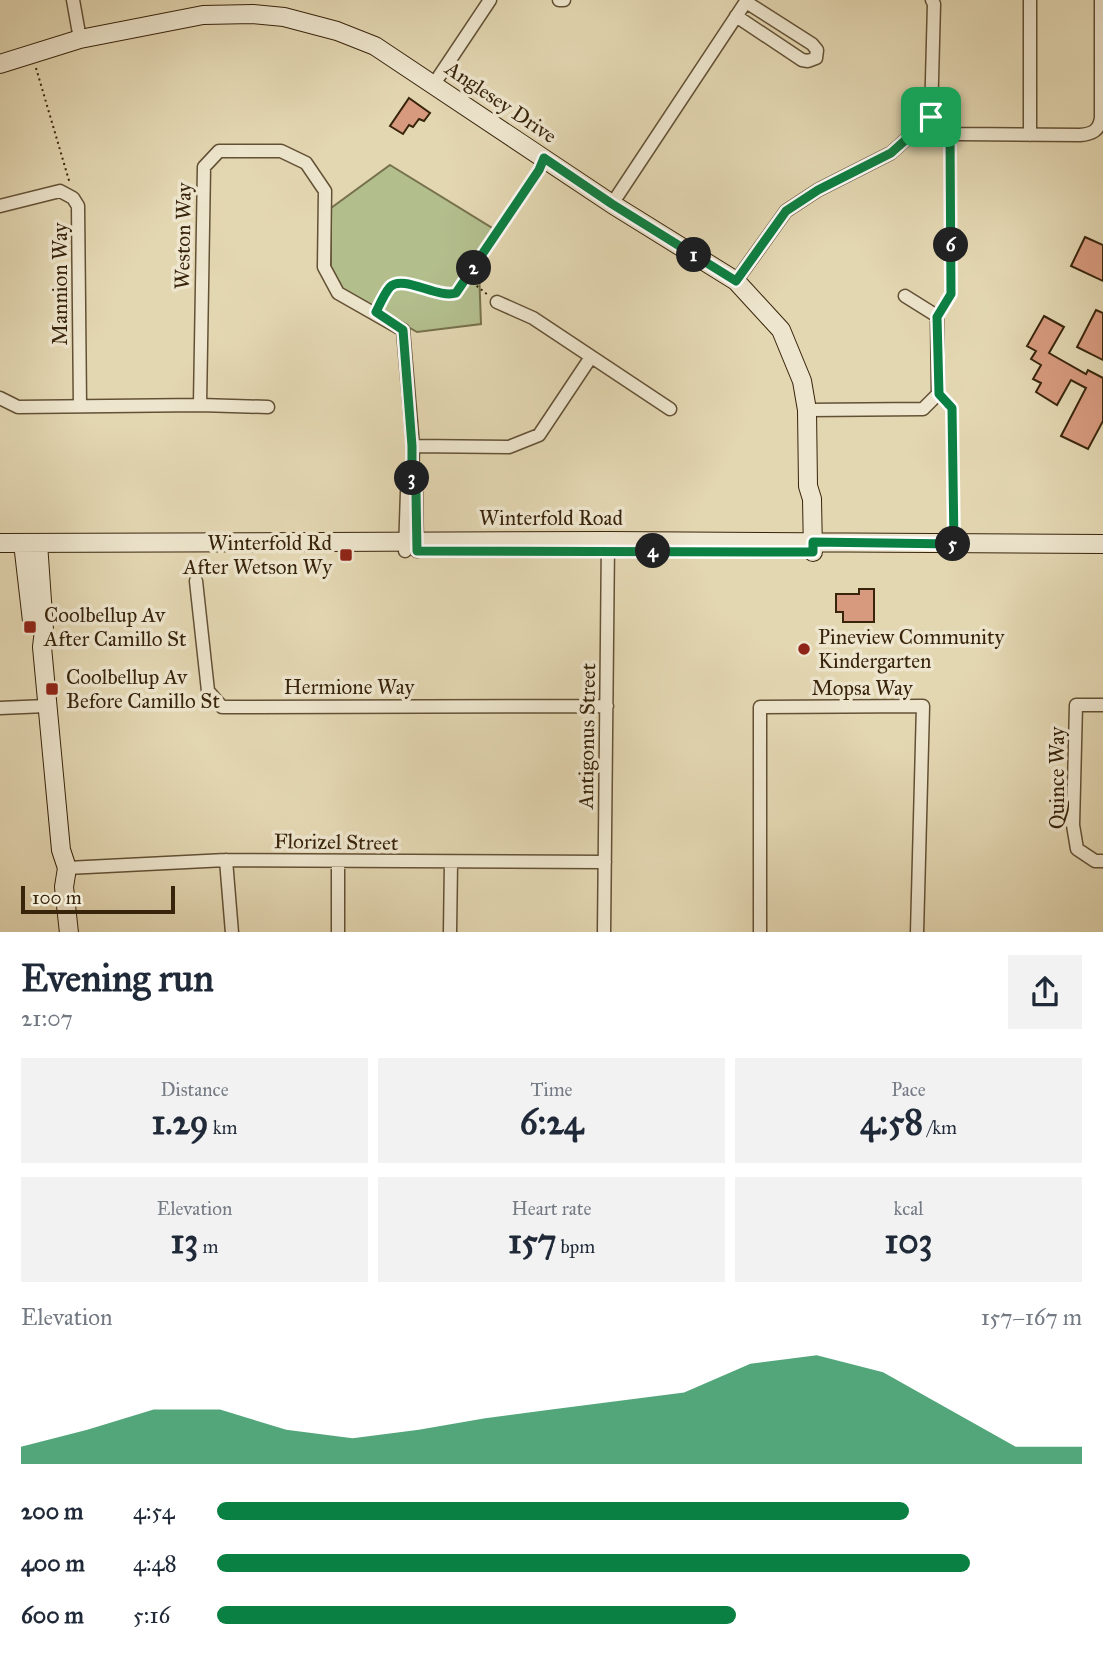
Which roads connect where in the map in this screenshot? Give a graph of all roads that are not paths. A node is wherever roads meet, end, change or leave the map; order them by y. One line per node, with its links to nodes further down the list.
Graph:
1 (73, 0): 9 (street)
2 (490, 0): 12 (street)
3 (932, 0): 13 (street)
4 (1030, 0): 14 (street)
5 (1101, 0): 11 (street)
6 (747, 1): 8 (street); 8 (street)
7 (254, 7): 9 (street, Anglesey Drive); 12 (street, Anglesey Drive)
8 (736, 16): 15 (street)
9 (80, 39): 10 (street, Anglesey Drive)
10 (0, 64)
11 (1102, 72): 14 (street)
12 (434, 84): 15 (street, Anglesey Drive)
13 (931, 117): 14 (street); 17 (street)
14 (1030, 135)
15 (612, 204): 17 (street, Anglesey Drive)
16 (0, 206): 23 (street, Mannion Way)
17 (736, 281): 26 (street, Anglesey Drive)
18 (905, 296): 26 (street)
19 (496, 302): 20 (street)
20 (591, 357): 25 (street); 27 (street)
21 (0, 398): 23 (street)
22 (200, 405): 23 (street); 24 (street); 27 (street, Weston Way)
23 (80, 406)
24 (268, 407)
25 (670, 409)
26 (807, 410): 33 (street, Anglesey Drive)
27 (412, 446): 31 (street, Weston Way)
28 (0, 543): 32 (street, Winterfold Road)
29 (1103, 544): 33 (street, Winterfold Road)
30 (609, 545): 31 (street, Winterfold Road); 33 (street, Winterfold Road); 39 (street, Antigonus Street)
31 (411, 546): 32 (street, Winterfold Road)
32 (31, 547): 35 (street, Winterfold Road); 38 (street)
33 (806, 547): 34 (street, Winterfold Road)
34 (1103, 552)
35 (0, 553)
36 (196, 581): 39 (street, Hermione Way)
37 (1103, 705): 42 (street, Quince Way)
38 (46, 706): 40 (street); 46 (street)
39 (607, 706): 45 (street, Antigonus Street)
40 (0, 708)
41 (226, 860): 43 (street, Florizel Street); 46 (street, Florizel Street); 48 (street)
42 (1103, 861)
43 (338, 862): 44 (street, Florizel Street); 49 (street)
44 (451, 862): 45 (street, Florizel Street); 50 (street)
45 (605, 862): 51 (street, Antigonus Street)
46 (67, 868): 47 (street)
47 (69, 932)
48 (232, 932)
49 (338, 932)
50 (450, 932)
51 (604, 932)
52 (760, 932): 53 (street, Mopsa Way)
53 (917, 932)

